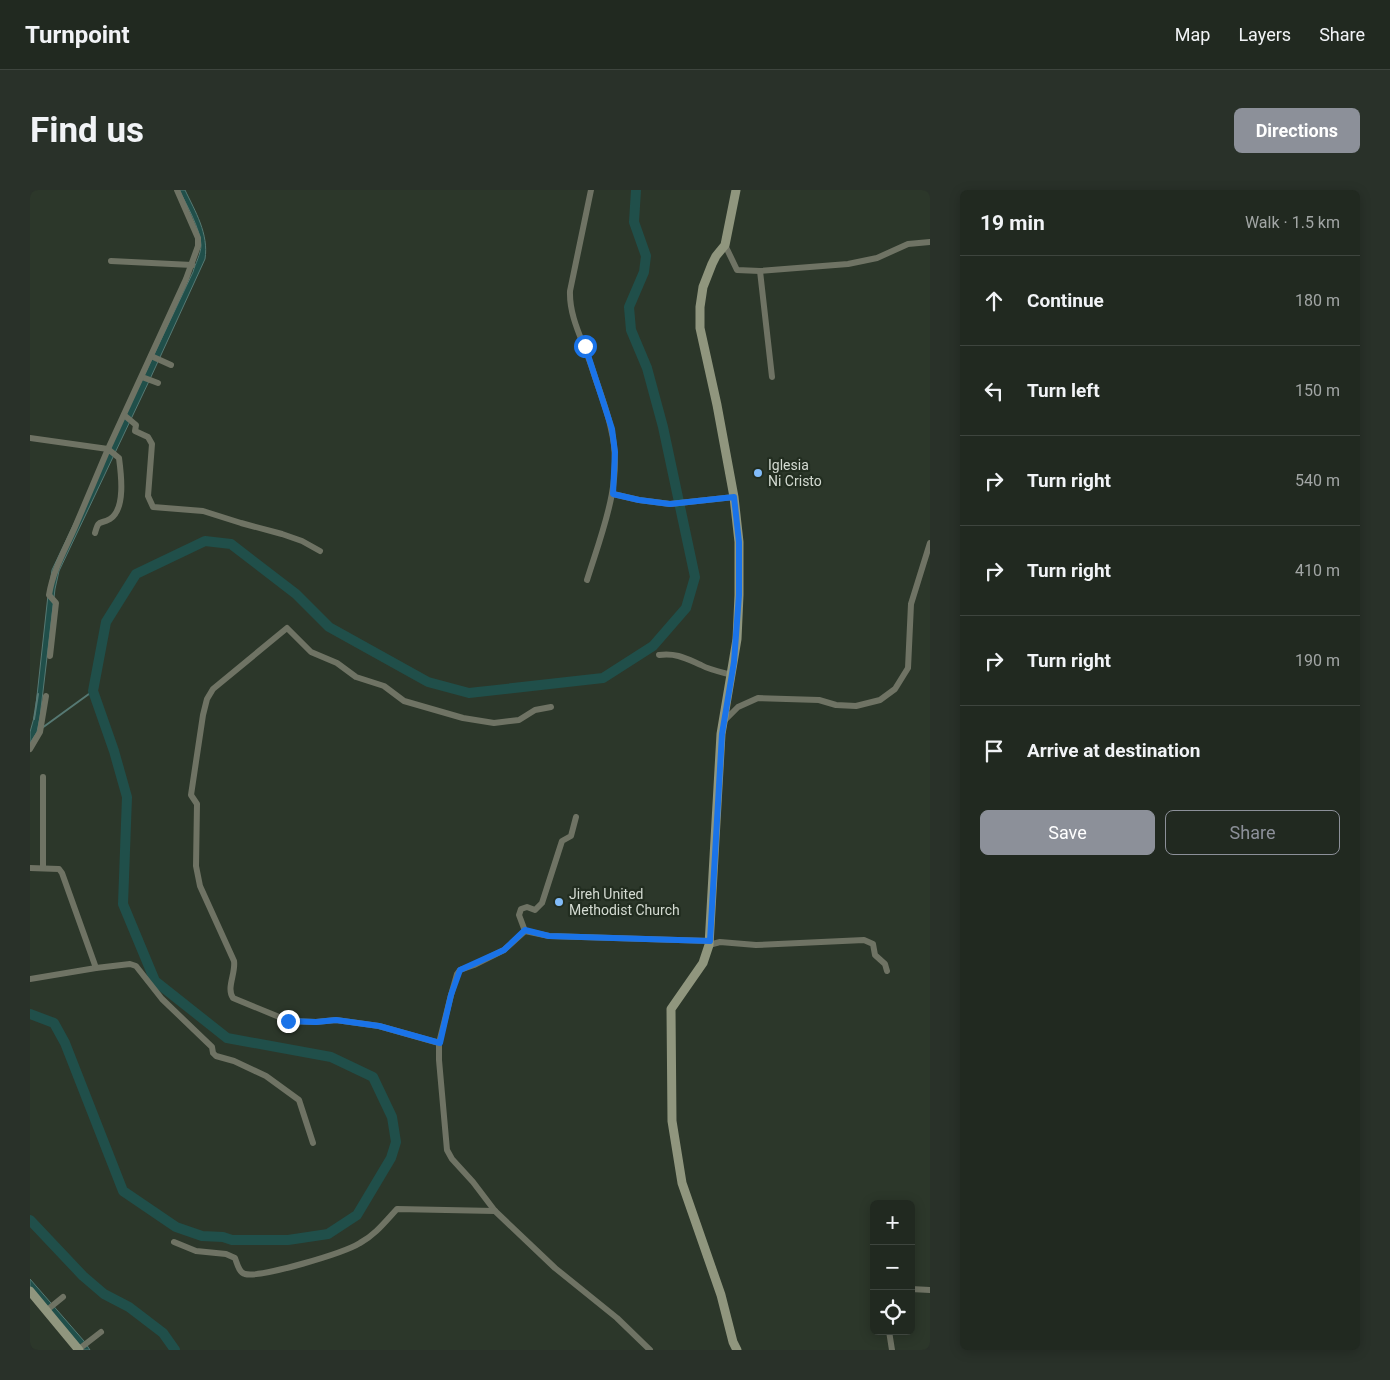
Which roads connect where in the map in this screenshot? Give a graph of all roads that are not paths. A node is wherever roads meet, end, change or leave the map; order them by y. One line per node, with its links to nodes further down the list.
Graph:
1 (177, 190): 7 (street)
2 (591, 190): 17 (street)
3 (736, 190): 5 (street)
4 (930, 242): 8 (street)
5 (725, 245): 8 (street); 18 (street)
6 (111, 262): 7 (street)
7 (192, 265): 9 (street)
8 (760, 271): 11 (street)
9 (154, 357): 10 (street); 12 (street)
10 (171, 365)
11 (772, 377)
12 (145, 378): 13 (street); 14 (street)
13 (158, 383)
14 (126, 417): 16 (street); 21 (street)
15 (30, 438): 16 (street)
16 (110, 451): 19 (street); 24 (street)
17 (613, 494): 18 (street); 22 (street)
18 (734, 497): 25 (street)
19 (95, 533)
20 (930, 543): 28 (street)
21 (320, 551)
22 (587, 580)
23 (659, 655): 25 (street)
24 (50, 656)
25 (732, 675): 28 (street)
26 (46, 696): 29 (street)
27 (551, 707): 39 (street)
28 (724, 722): 35 (street)
29 (30, 749)
30 (43, 777): 33 (street)
31 (576, 817): 34 (street)
32 (30, 868): 33 (street)
33 (43, 868): 36 (street)
34 (525, 930): 35 (street); 39 (street)
35 (709, 943): 37 (street); 52 (street)
36 (96, 968): 38 (street); 40 (street)
37 (887, 971)
38 (30, 979)
39 (440, 1043): 41 (street)
40 (313, 1143)
41 (495, 1211): 42 (street); 51 (street)
42 (174, 1242)
43 (915, 1289): 44 (street)
44 (930, 1290)
45 (36, 1294): 47 (street)
46 (63, 1297): 47 (street)
47 (49, 1308): 50 (street)
48 (101, 1332): 50 (street)
49 (890, 1335): 53 (street)
50 (79, 1349)
51 (650, 1350)
52 (737, 1350)
53 (892, 1350)

